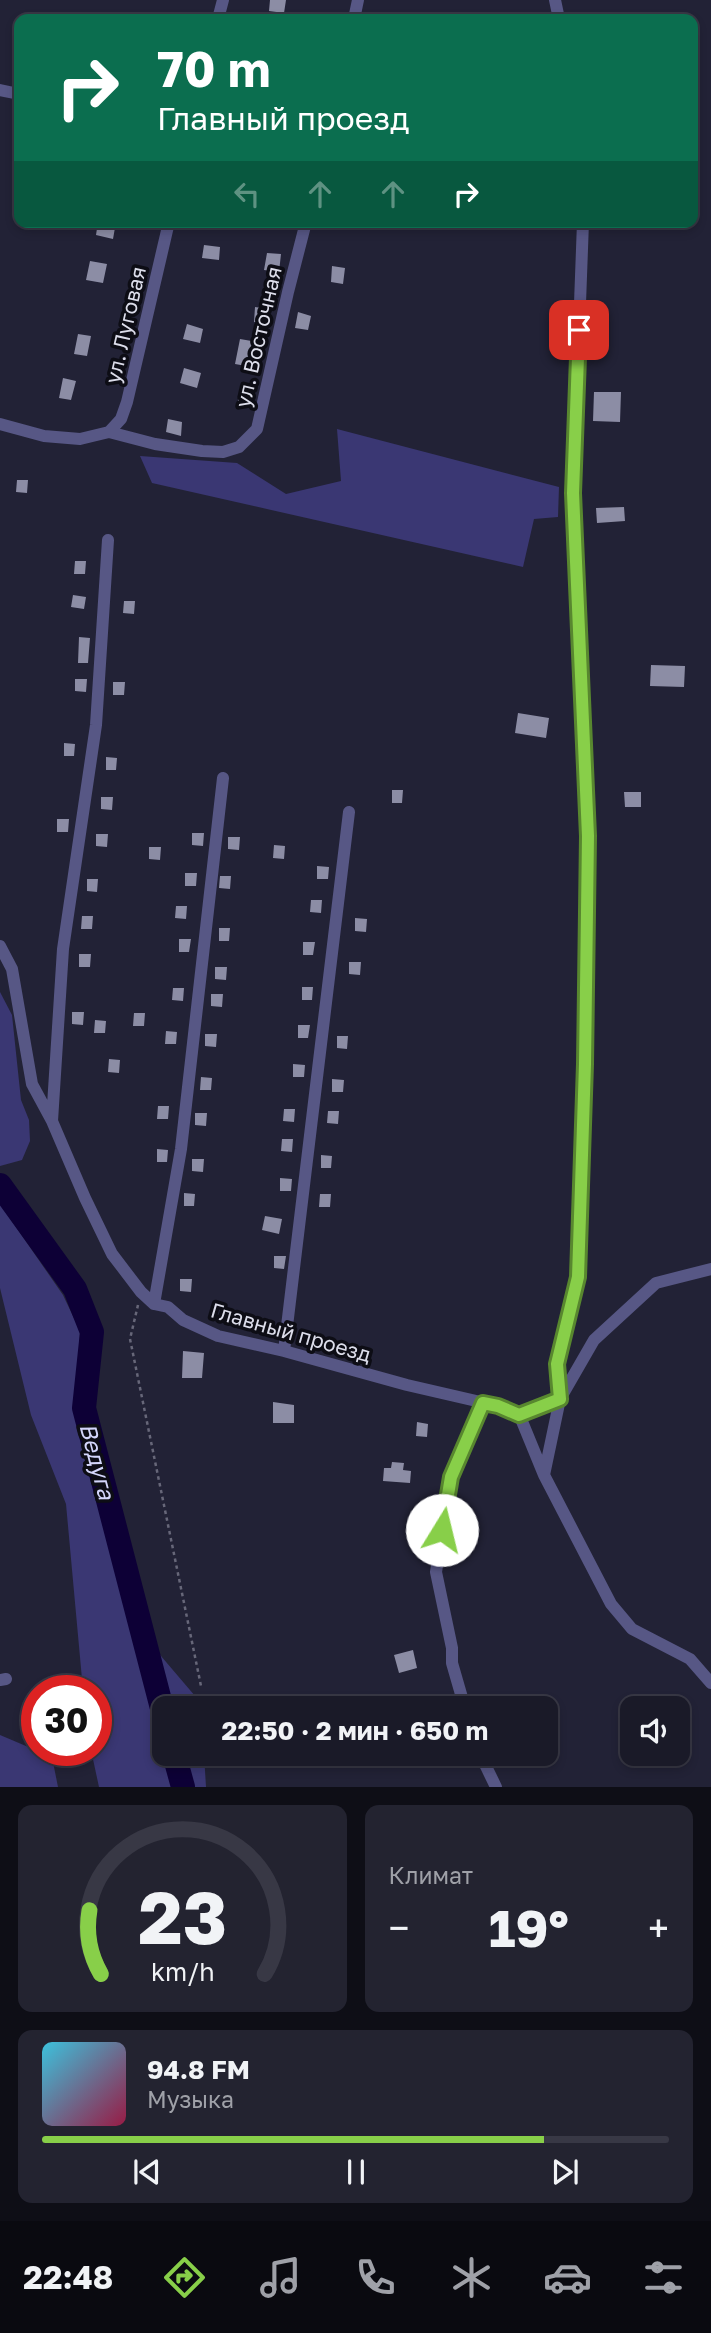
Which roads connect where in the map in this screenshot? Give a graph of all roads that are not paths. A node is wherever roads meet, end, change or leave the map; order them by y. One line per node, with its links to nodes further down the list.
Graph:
1 (168, 228): 5 (street, ул. Луговая)
2 (304, 228): 5 (street, ул. Восточная)
3 (583, 228): 14 (street)
4 (0, 424): 5 (street)
5 (109, 432)
6 (108, 540): 10 (street)
7 (223, 778): 12 (street)
8 (349, 811): 13 (street)
9 (0, 946): 10 (street, Главный проезд)
10 (52, 1121): 12 (street, Главный проезд)
11 (711, 1269): 14 (street)
12 (154, 1304): 13 (street, Главный проезд)
13 (284, 1351): 15 (street, Главный проезд)
14 (560, 1399): 16 (street); 17 (street)
15 (483, 1403): 16 (street, Главный проезд); 19 (street)
16 (519, 1415): 17 (street)
17 (544, 1475): 18 (street)
18 (711, 1683)
19 (462, 1696)
20 (486, 1766): 21 (street)
21 (496, 1787)

